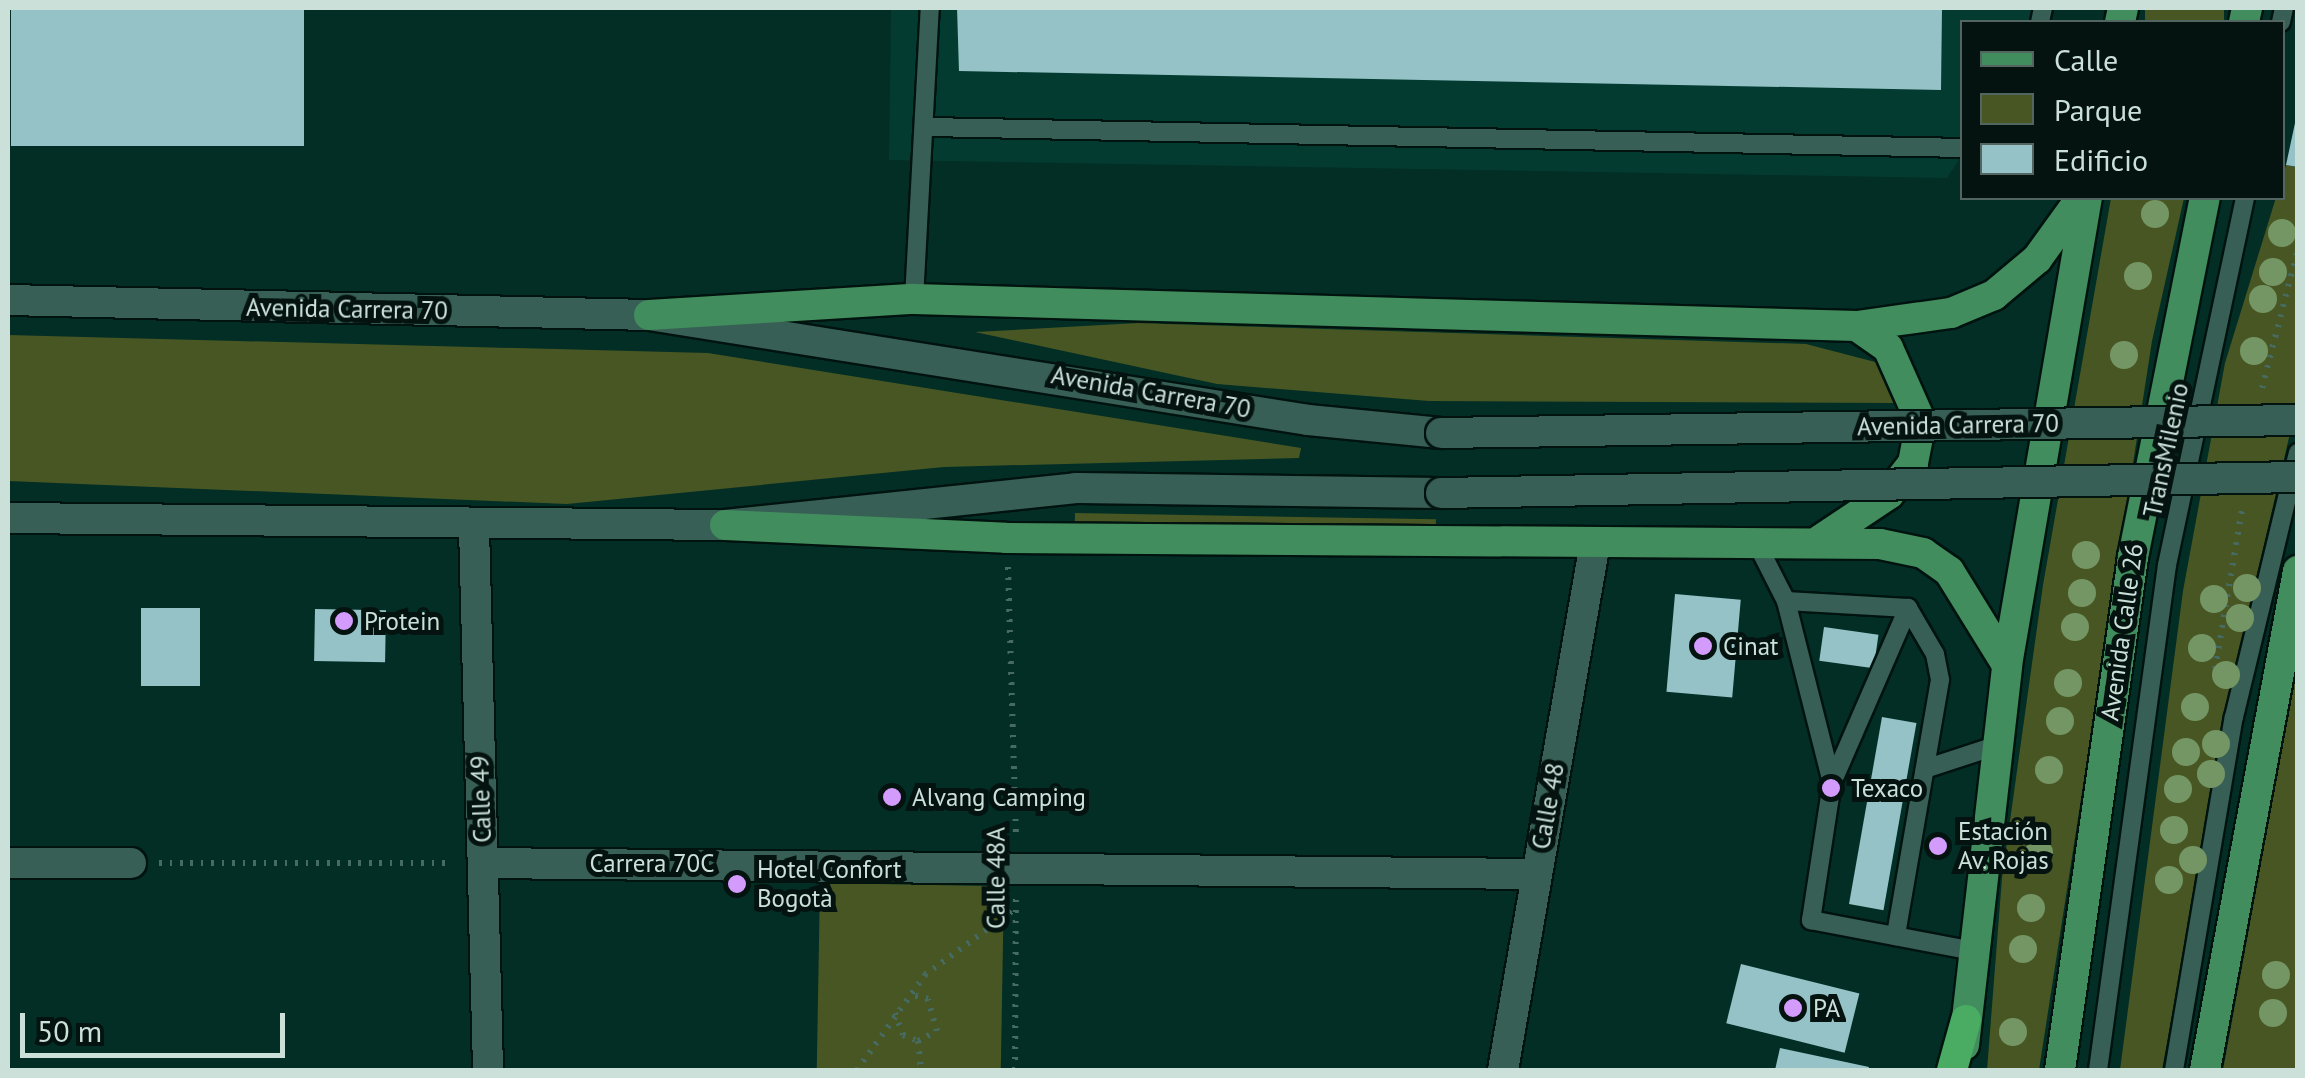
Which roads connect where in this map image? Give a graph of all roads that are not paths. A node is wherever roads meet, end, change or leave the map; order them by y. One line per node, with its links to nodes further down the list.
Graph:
1 (930, 8): 2 (lane)
2 (928, 127): 3 (lane); 9 (lane)
3 (1960, 148)
4 (2082, 200): 11 (main road)
5 (2084, 200): 24 (main road)
6 (2205, 200): 39 (main road, Avenida Calle 26)
7 (2245, 200): 40 (lane, TransMilenio)
8 (8, 300): 10 (main road, Avenida Carrera 70)
9 (914, 300): 10 (main road); 11 (main road)
10 (649, 315): 12 (main road, Avenida Carrera 70, bridge)
11 (1857, 326): 19 (main road)
12 (2298, 420)
13 (2298, 453): 41 (lane)
14 (2298, 477): 16 (main road, bridge)
15 (8, 518): 17 (main road)
16 (725, 525): 17 (main road); 20 (main road)
17 (474, 527): 29 (main road, Calle 49)
18 (1756, 542): 19 (main road); 20 (main road); 22 (lane)
19 (1817, 542): 24 (main road)
20 (1596, 543): 31 (main road, Calle 48)
21 (2298, 570): 42 (main road)
22 (1786, 601): 23 (lane); 27 (lane)
23 (1908, 608): 26 (lane); 27 (lane)
24 (2007, 665): 25 (main road)
25 (1995, 746): 26 (lane); 33 (main road)
26 (1926, 769): 32 (lane)
27 (1832, 783): 32 (lane)
28 (131, 863): 30 (main road)
29 (483, 863): 31 (main road, Carrera 70C); 35 (main road, Calle 49)
30 (8, 864)
31 (1536, 874): 36 (main road, Calle 48)
32 (1896, 936): 33 (lane)
33 (1973, 950): 34 (main road)
34 (1966, 1020): 37 (highway); 38 (main road)
35 (488, 1070)
36 (1503, 1070)
37 (1952, 1070)
38 (1962, 1070)
39 (2060, 1070)
40 (2098, 1070)
41 (2174, 1070)
42 (2205, 1070)

